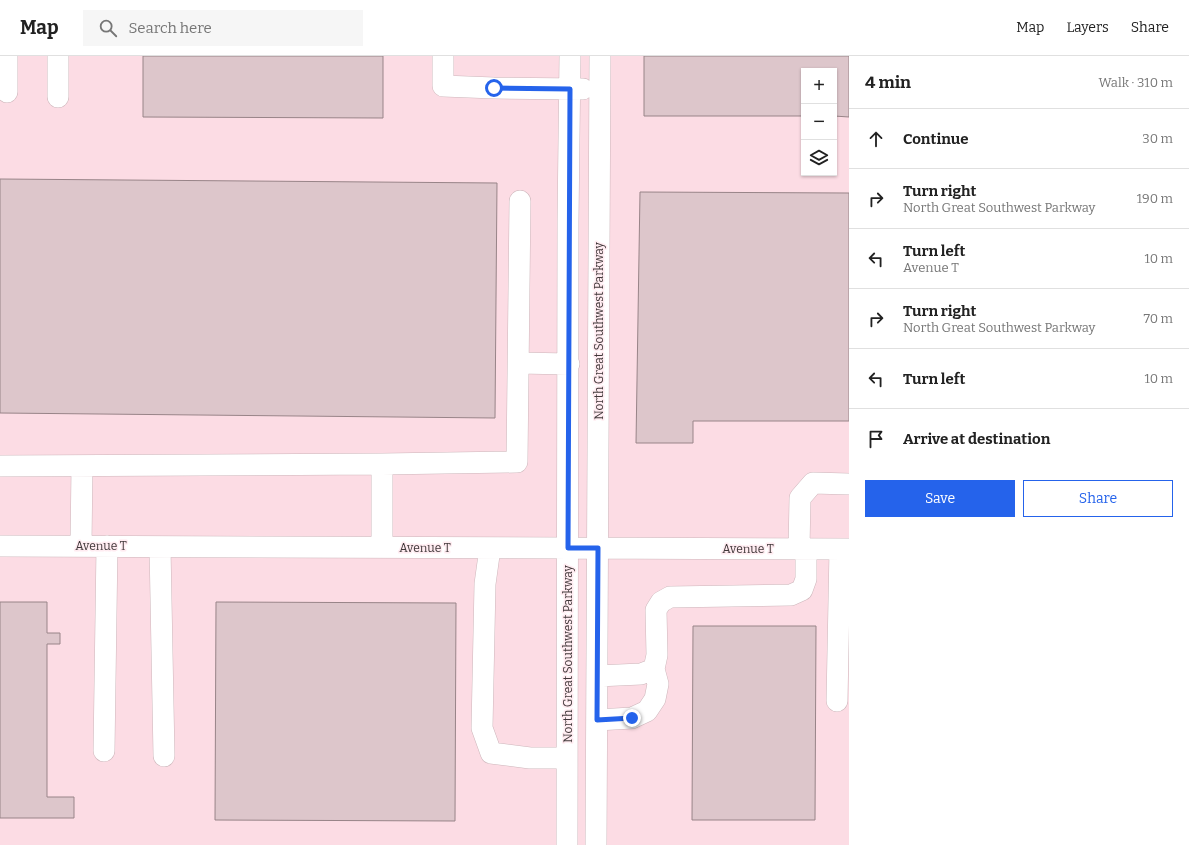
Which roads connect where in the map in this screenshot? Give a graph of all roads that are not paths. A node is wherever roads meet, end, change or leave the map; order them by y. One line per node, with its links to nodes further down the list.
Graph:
1 (7, 56): 8 (street)
2 (58, 56): 9 (street)
3 (443, 56): 6 (street)
4 (570, 56): 6 (street, North Great Southwest Parkway)
5 (600, 56): 7 (street, North Great Southwest Parkway)
6 (570, 89): 7 (street); 12 (street, North Great Southwest Parkway)
7 (600, 89): 24 (street, North Great Southwest Parkway)
8 (7, 92)
9 (58, 96)
10 (520, 201): 11 (street)
11 (519, 363): 12 (street); 13 (street)
12 (569, 364): 23 (street, North Great Southwest Parkway)
13 (382, 464): 15 (street); 21 (street)
14 (0, 466): 15 (street)
15 (82, 466): 18 (street)
16 (849, 484): 25 (street)
17 (0, 546): 18 (street, Avenue T)
18 (81, 546): 19 (street, Avenue T)
19 (107, 546): 20 (street, Avenue T); 32 (street)
20 (160, 547): 21 (street, Avenue T); 33 (street)
21 (382, 548): 22 (street, Avenue T)
22 (490, 548): 23 (street, Avenue T); 34 (street)
23 (568, 548): 24 (street, Avenue T); 34 (street, North Great Southwest Parkway)
24 (598, 548): 25 (street, Avenue T); 29 (street, North Great Southwest Parkway)
25 (803, 549): 26 (street, Avenue T); 28 (street)
26 (845, 549): 27 (street)
27 (844, 609): 30 (street)
28 (654, 669): 29 (street); 31 (street)
29 (597, 676): 31 (street, North Great Southwest Parkway)
30 (837, 701)
31 (597, 720): 36 (street, North Great Southwest Parkway)
32 (104, 751)
33 (164, 756)
34 (568, 758): 35 (street, North Great Southwest Parkway)
35 (567, 845)
36 (596, 845)

